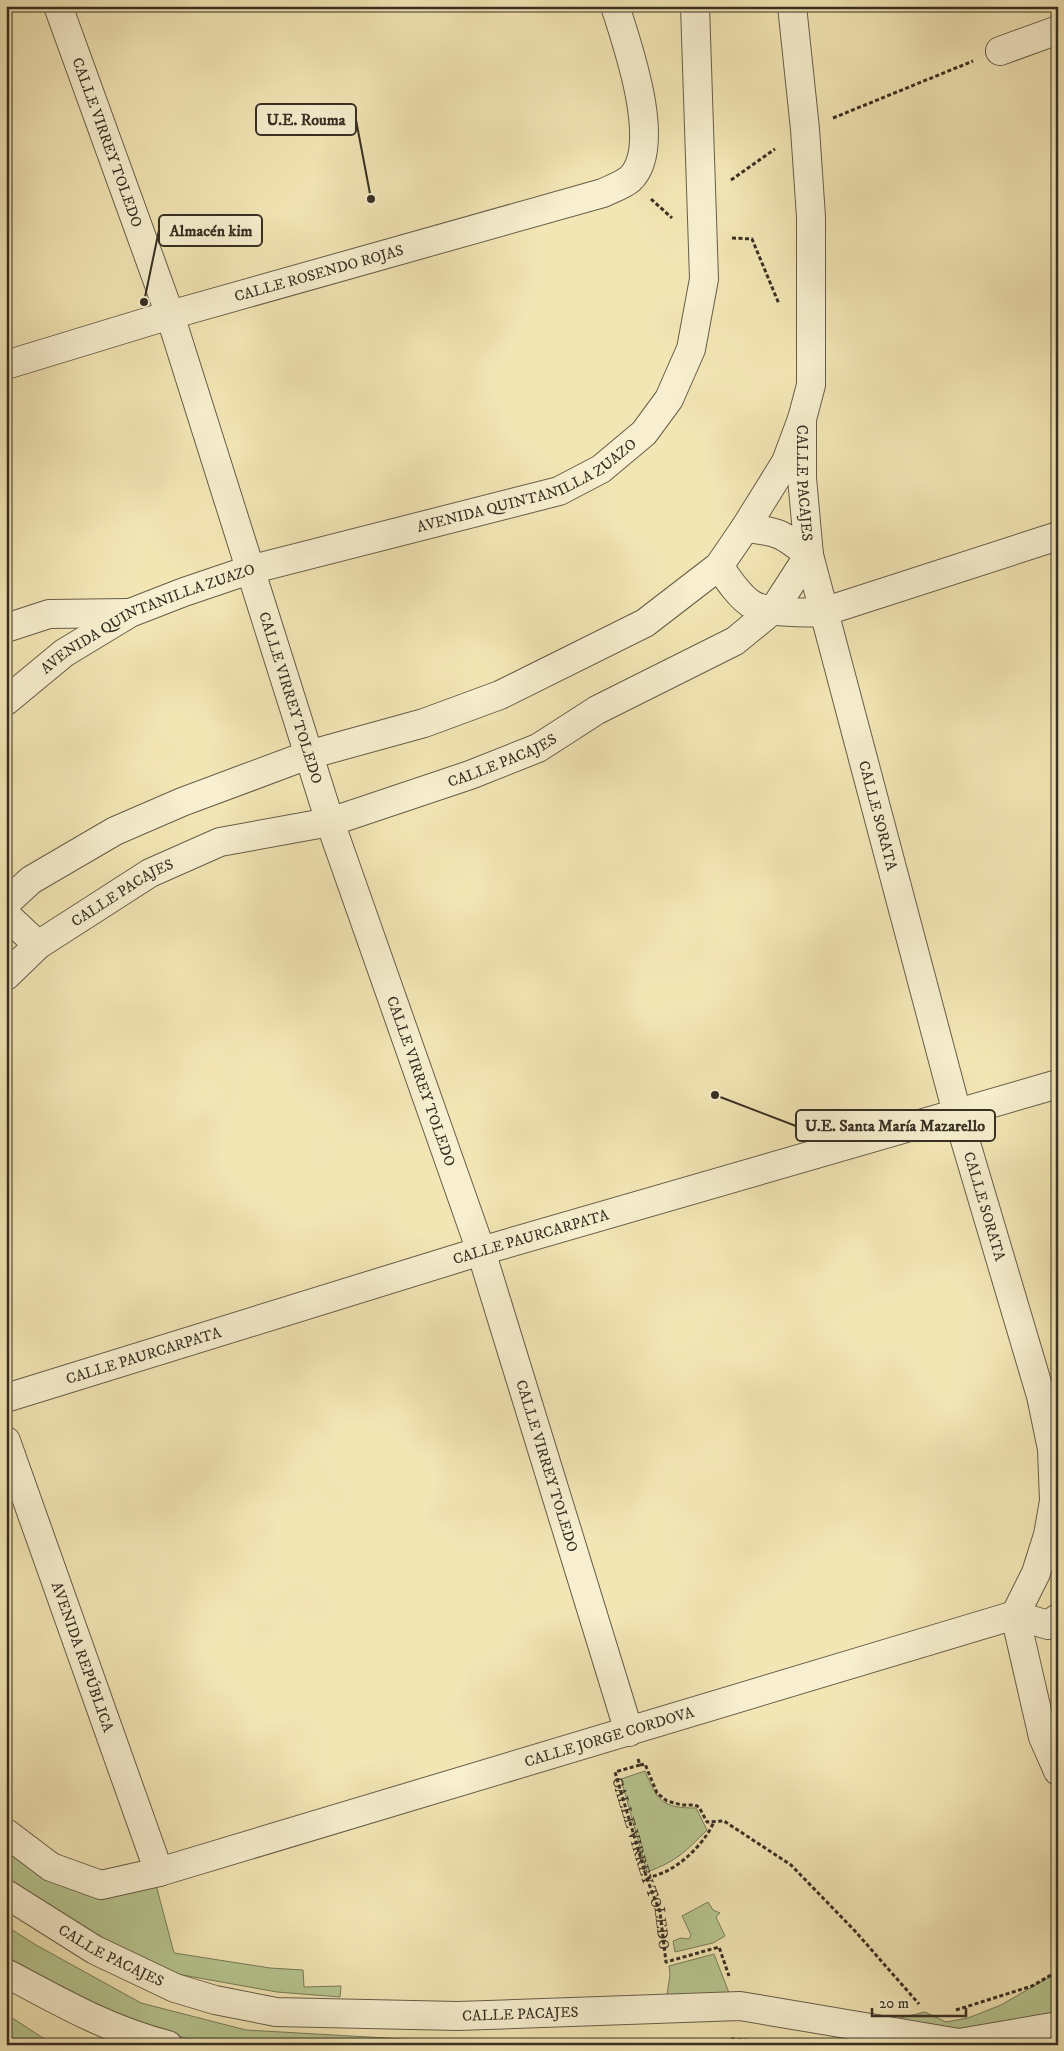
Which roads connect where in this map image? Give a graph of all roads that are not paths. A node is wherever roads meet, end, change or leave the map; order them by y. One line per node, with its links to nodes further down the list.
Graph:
1 (58, 6): 7 (street, CALLE VIRREY TOLEDO)
2 (615, 6): 7 (street, CALLE ROSENDO ROJAS)
3 (696, 6): 14 (street, AVENIDA QUINTANILLA ZUAZO)
4 (792, 6): 9 (street)
5 (1058, 30): 6 (street)
6 (1000, 51)
7 (170, 315): 8 (street, CALLE ROSENDO ROJAS); 14 (street, CALLE VIRREY TOLEDO)
8 (6, 365)
9 (802, 419): 10 (street, CALLE PACAJES); 12 (street, CALLE PACAJES)
10 (745, 528): 12 (street); 13 (street, CALLE PACAJES)
11 (1058, 536): 17 (street)
12 (809, 555): 15 (street, CALLE PACAJES); 17 (street, CALLE SORATA)
13 (719, 566): 15 (street); 20 (street, CALLE PACAJES)
14 (249, 570): 16 (street, AVENIDA QUINTANILLA ZUAZO); 20 (street, CALLE VIRREY TOLEDO)
15 (774, 609): 17 (street); 21 (street, CALLE PACAJES)
16 (130, 612): 18 (street); 19 (street, AVENIDA QUINTANILLA ZUAZO)
17 (823, 612): 27 (street, CALLE SORATA)
18 (6, 628)
19 (6, 701)
20 (308, 755): 21 (street, CALLE VIRREY TOLEDO); 22 (street, CALLE PACAJES)
21 (330, 822): 24 (street, CALLE PACAJES); 28 (street, CALLE VIRREY TOLEDO)
22 (6, 903)
23 (6, 916): 24 (street)
24 (38, 945): 25 (street, CALLE PACAJES)
25 (6, 976)
26 (1058, 1084): 27 (street, CALLE PAURCARPATA)
27 (957, 1113): 28 (street, CALLE PAURCARPATA); 31 (street, CALLE SORATA)
28 (481, 1251): 29 (street, CALLE PAURCARPATA); 33 (street, CALLE VIRREY TOLEDO)
29 (6, 1398)
30 (6, 1441): 36 (street, AVENIDA REPÚBLICA)
31 (1015, 1615): 32 (street); 33 (street, CALLE JORGE CORDOVA); 34 (street)
32 (1058, 1618)
33 (629, 1732): 36 (street, CALLE JORGE CORDOVA)
34 (1058, 1771)
35 (6, 1833): 36 (street, CALLE JORGE CORDOVA)
36 (159, 1872)
37 (6, 1894): 39 (street, CALLE PACAJES)
38 (6, 1973): 40 (street)
39 (1058, 2026)
40 (168, 2045)

